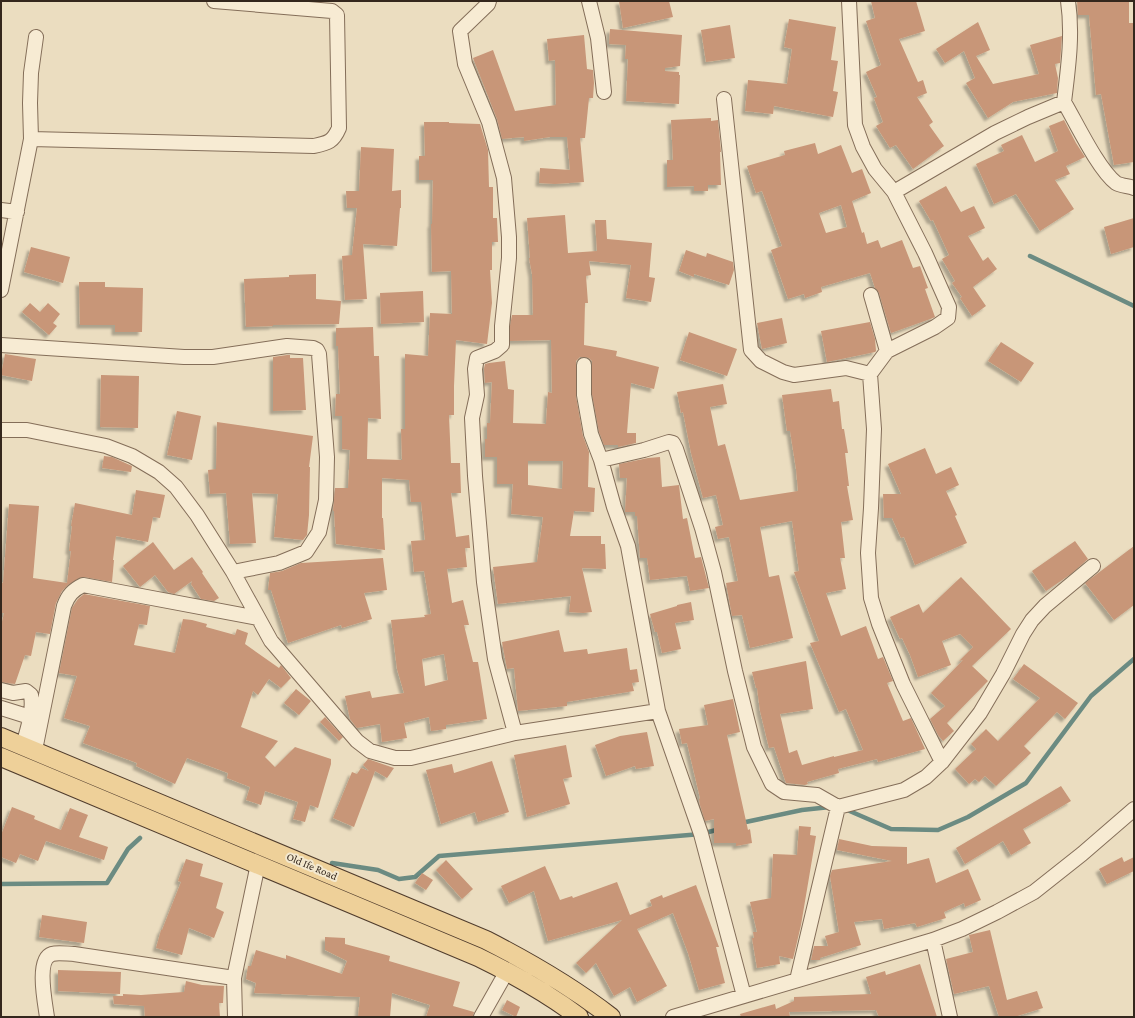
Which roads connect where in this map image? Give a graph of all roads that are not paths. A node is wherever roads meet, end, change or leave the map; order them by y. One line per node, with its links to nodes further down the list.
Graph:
1 (214, 1): 10 (street)
2 (489, 1): 30 (street)
3 (589, 1): 7 (street)
4 (849, 1): 12 (street)
5 (1068, 1): 9 (street)
6 (36, 37): 10 (street)
7 (604, 92)
8 (724, 99): 20 (street)
9 (1064, 102): 11 (street); 12 (street)
10 (31, 139): 14 (street)
11 (1134, 188)
12 (894, 192): 18 (street)
13 (1, 210): 14 (street)
14 (17, 212): 15 (street)
15 (1, 290)
16 (871, 295): 18 (street)
17 (1, 345): 24 (street)
18 (887, 350): 20 (street)
19 (584, 365): 22 (street)
20 (870, 374): 34 (street)
21 (1, 430): 24 (street)
22 (602, 460): 28 (street); 35 (street)
23 (1093, 566): 34 (street)
24 (233, 572): 25 (street)
25 (258, 618): 30 (street); 32 (street)
26 (1, 690): 29 (street)
27 (1, 708): 29 (street)
28 (658, 711): 30 (street); 44 (street)
29 (30, 717): 32 (street)
30 (515, 733)
31 (1, 737): 32 (main road, Old Ife Road)
32 (29, 748): 38 (main road, Old Ife Road)
33 (1, 757): 37 (main road, Old Ife Road)
34 (942, 762): 35 (street)
35 (838, 807): 43 (street)
36 (1134, 809): 40 (street)
37 (258, 864): 39 (main road, Old Ife Road); 42 (street)
38 (386, 898): 39 (main road); 49 (main road, Old Ife Road)
39 (379, 915): 41 (main road, Old Ife Road)
40 (933, 940): 43 (street); 51 (street)
41 (507, 971): 47 (street); 48 (main road, Old Ife Road)
42 (234, 978): 45 (street); 46 (street)
43 (797, 980): 44 (street)
44 (744, 996): 50 (street)
45 (47, 1017)
46 (235, 1017)
47 (482, 1017)
48 (579, 1017)
49 (610, 1017)
50 (673, 1017)
51 (950, 1017)

